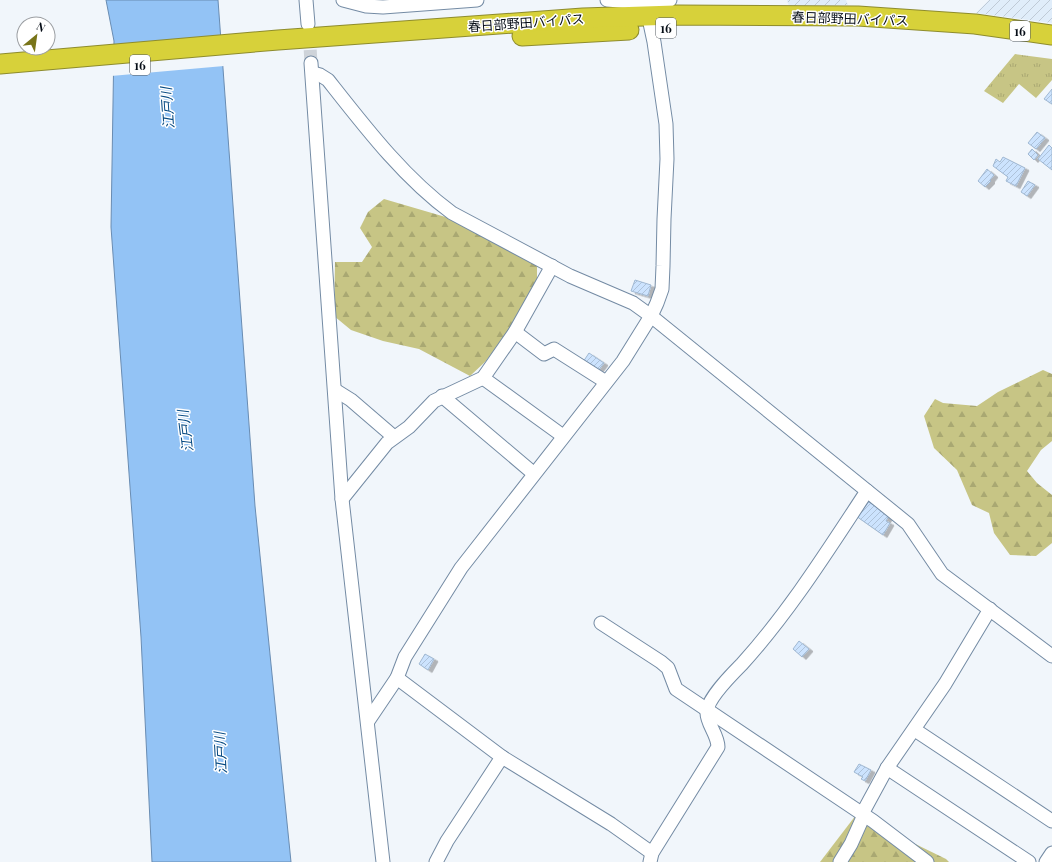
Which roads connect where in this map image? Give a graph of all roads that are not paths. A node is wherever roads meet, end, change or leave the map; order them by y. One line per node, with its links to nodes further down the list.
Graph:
1 (306, 0): 7 (street)
2 (343, 0): 3 (street)
3 (477, 0)
4 (607, 0): 6 (street)
5 (670, 0): 6 (street)
6 (647, 12): 8 (highway, 春日部野田バイパス / 16); 9 (highway, 春日部野田バイパス / 16); 10 (highway, 春日部野田バイパス / 16); 14 (street)
7 (308, 24)
8 (1052, 36)
9 (279, 46): 11 (highway, 春日部野田バイパス / 16); 12 (highway, 春日部野田バイパス / 16)
10 (1052, 47)
11 (0, 64)
12 (0, 77)
13 (552, 266): 14 (street); 15 (street); 18 (street)
14 (651, 316): 17 (street); 23 (street)
15 (515, 332): 16 (street); 17 (street)
16 (483, 378): 19 (street); 20 (street)
17 (606, 382): 20 (street)
18 (335, 390): 21 (street); 24 (street)
19 (442, 396): 21 (street); 22 (street)
20 (563, 436): 22 (street)
21 (394, 437): 24 (street)
22 (533, 473): 28 (street)
23 (867, 491): 25 (street); 29 (street)
24 (342, 499): 30 (street)
25 (990, 609): 27 (street); 31 (street)
26 (601, 622): 29 (street)
27 (1052, 656)
28 (397, 678): 30 (street); 32 (street)
29 (708, 709): 34 (street); 37 (street)
30 (368, 721): 38 (street)
31 (915, 730): 33 (street); 35 (street)
32 (502, 757): 37 (street); 39 (street)
33 (887, 768): 34 (street); 42 (street)
34 (863, 815): 40 (street); 41 (street)
35 (1052, 821)
36 (1052, 853): 43 (street)
37 (651, 858)
38 (383, 862)
39 (436, 862)
40 (840, 862)
41 (927, 862)
42 (1029, 862)
43 (1046, 862)

